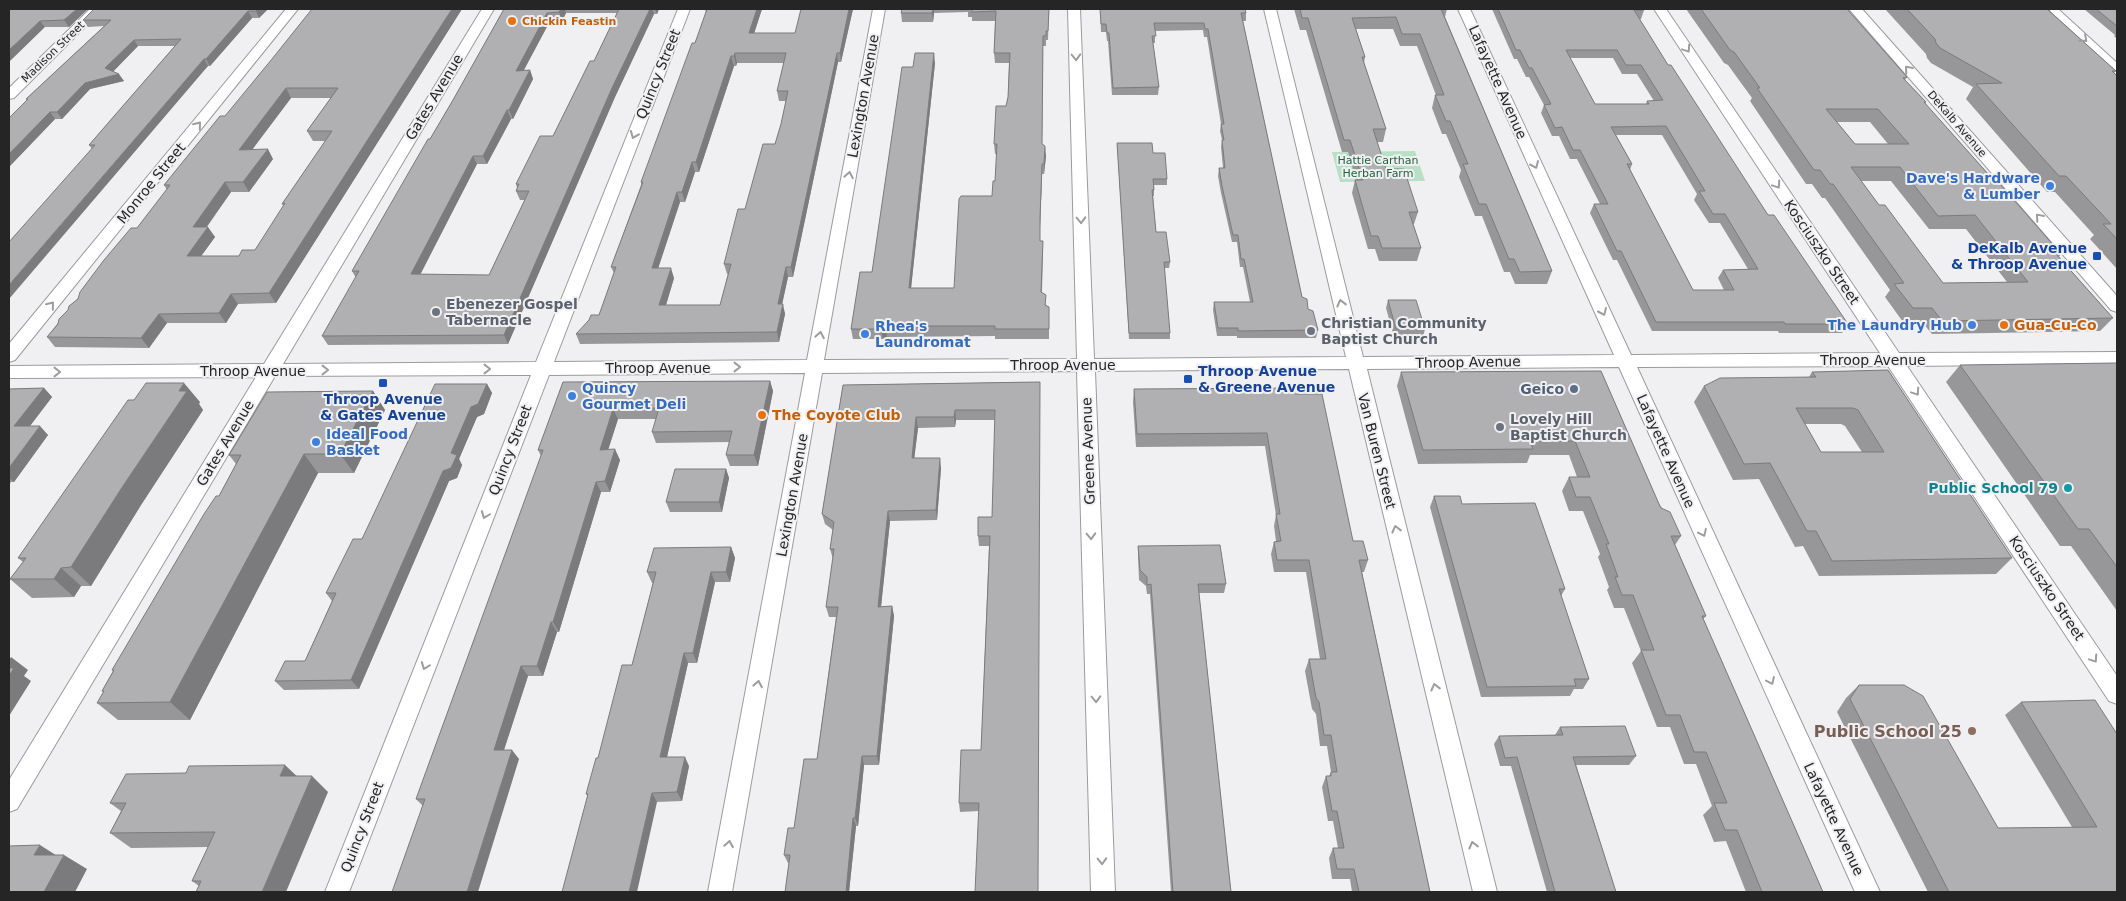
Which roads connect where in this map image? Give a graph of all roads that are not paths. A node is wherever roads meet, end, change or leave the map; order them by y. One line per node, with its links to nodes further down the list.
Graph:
1 (97, 9): 13 (street, Madison Street)
2 (292, 9): 15 (street, Monroe Street, one-way to 2)
3 (488, 9): 23 (street, Gates Avenue)
4 (684, 9): 22 (street, Quincy Street, one-way to 22)
5 (879, 9): 21 (street, Lexington Avenue, one-way to 5)
6 (1074, 9): 20 (street, Greene Avenue, one-way to 20)
7 (1270, 9): 19 (street, Van Buren Street, one-way to 7)
8 (1464, 9): 18 (street, Lafayette Avenue, one-way to 18)
9 (1660, 9): 17 (street, Kosciuszko Street, one-way to 17)
10 (1855, 9): 14 (street, DeKalb Avenue, one-way to 10)
11 (2051, 9): 12 (street, one-way to 12)
12 (2117, 70)
13 (9, 95)
14 (2117, 306)
15 (9, 356)
16 (2117, 358): 17 (street, Throop Avenue)
17 (1894, 360): 18 (street, Throop Avenue); 25 (street, Kosciuszko Street, one-way to 25)
18 (1625, 361): 19 (street, Throop Avenue); 31 (street, Lafayette Avenue, one-way to 31)
19 (1356, 363): 20 (street, Throop Avenue); 30 (street, Van Buren Street, one-way to 19)
20 (1085, 365): 21 (street, Throop Avenue); 29 (street, Greene Avenue, one-way to 29)
21 (815, 367): 22 (street, Throop Avenue, one-way to 21); 28 (street, Lexington Avenue, one-way to 21)
22 (542, 369): 23 (street, Throop Avenue, one-way to 22); 27 (street, Quincy Street, one-way to 27)
23 (268, 371): 24 (street, Throop Avenue, one-way to 23); 26 (street, Gates Avenue)
24 (9, 372)
25 (2117, 694)
26 (9, 801)
27 (337, 892)
28 (720, 892)
29 (1102, 892)
30 (1485, 892)
31 (1868, 892)

